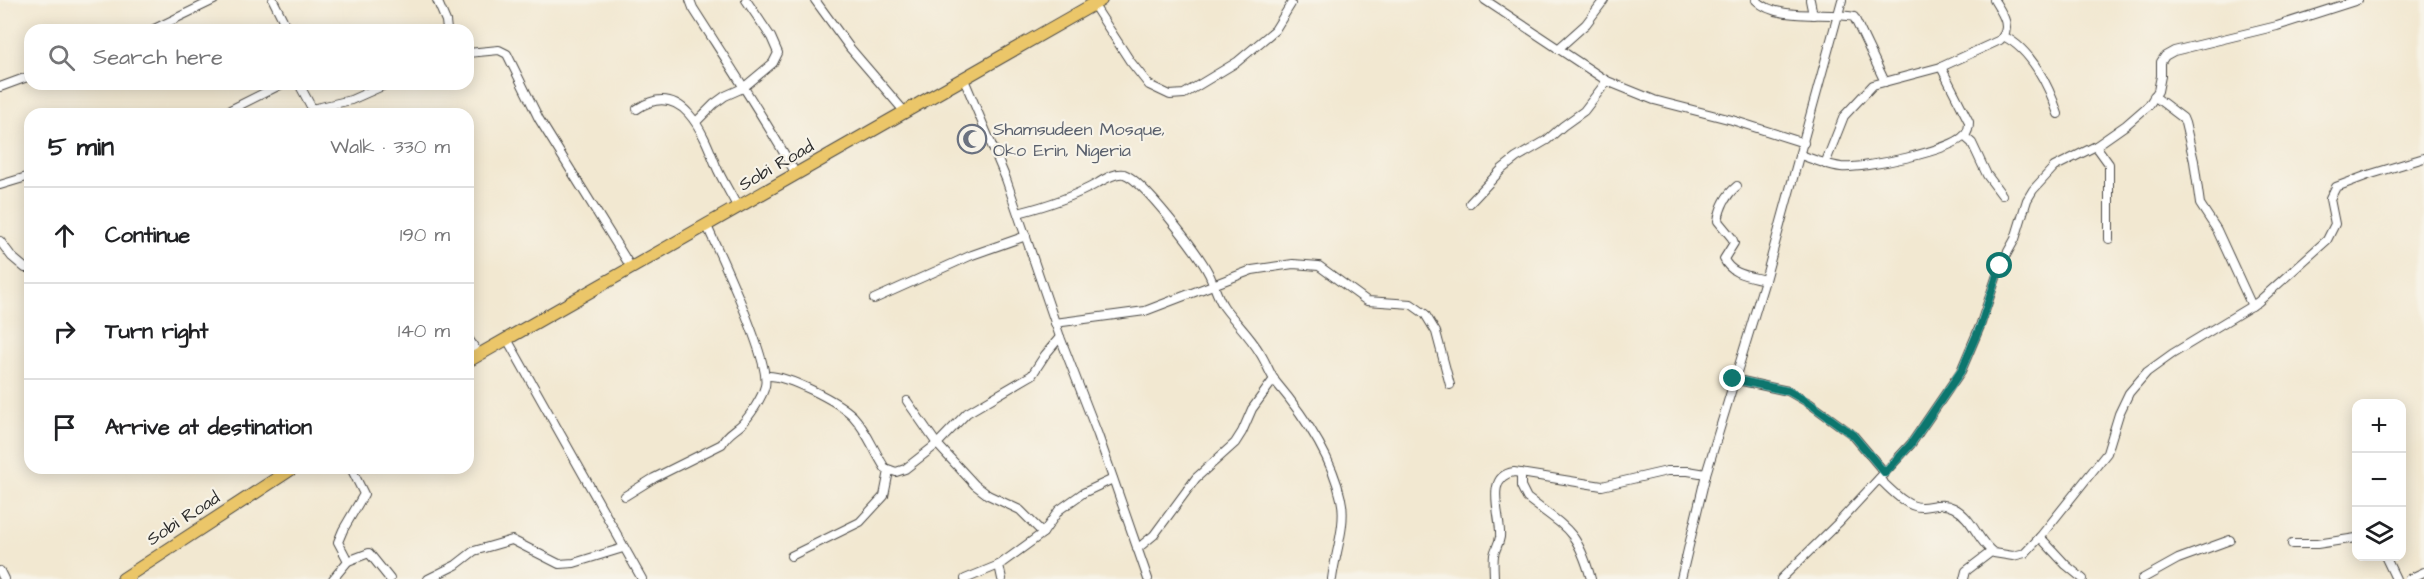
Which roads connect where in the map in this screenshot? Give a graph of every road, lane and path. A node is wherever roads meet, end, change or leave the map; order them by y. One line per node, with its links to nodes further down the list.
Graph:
1 (214, 0): 18 (street)
2 (273, 0): 19 (street)
3 (437, 0): 20 (street)
4 (690, 0): 30 (street)
5 (746, 0): 30 (street)
6 (815, 0): 39 (street)
7 (1485, 0): 22 (street)
8 (1604, 0): 22 (street)
9 (1756, 0): 17 (street)
10 (1810, 0): 17 (street)
11 (1842, 0): 16 (street)
12 (1994, 0): 21 (street)
13 (2358, 0): 34 (street)
14 (1097, 2): 15 (street); 25 (highway, Sobi Road)
15 (1291, 4)
16 (1838, 14): 17 (street); 28 (street); 43 (street)
17 (1813, 15)
18 (164, 24)
19 (285, 24)
20 (446, 24)
21 (2004, 36): 24 (street); 40 (street)
22 (1558, 49): 27 (street)
23 (474, 52): 61 (street)
24 (1941, 67): 28 (street); 42 (street)
25 (963, 77): 39 (highway, Sobi Road); 55 (street)
26 (24, 78): 29 (street)
27 (1607, 81): 43 (street); 53 (street)
28 (1885, 82): 47 (street)
29 (0, 87)
30 (743, 88): 41 (street); 48 (street)
31 (270, 90): 35 (street)
32 (302, 90): 36 (street)
33 (374, 90): 37 (street)
34 (2154, 96): 44 (street); 65 (street)
35 (234, 108)
36 (312, 108)
37 (324, 108)
38 (637, 109): 41 (street)
39 (904, 111): 48 (highway, Sobi Road)
40 (2058, 114)
41 (696, 122): 54 (street)
42 (1964, 136): 47 (street); 52 (street)
43 (1804, 143): 45 (street)
44 (2096, 146): 58 (street); 81 (street)
45 (1801, 155): 47 (street); 62 (street)
46 (2424, 158): 65 (street)
47 (1825, 164)
48 (796, 174): 54 (highway, Sobi Road)
49 (24, 178): 50 (street)
50 (0, 185)
51 (1737, 186): 62 (street)
52 (2002, 195)
53 (1470, 203)
54 (738, 208): 56 (highway, Sobi Road)
55 (1018, 213): 57 (street); 63 (street)
56 (707, 226): 61 (highway, Sobi Road); 70 (street)
57 (1026, 236): 64 (street); 66 (street)
58 (2109, 239)
59 (0, 241): 60 (street)
60 (24, 267)
61 (632, 269): 68 (highway, Sobi Road)
62 (1765, 280): 72 (street)
63 (1214, 287): 66 (street); 71 (street); 73 (street)
64 (874, 299)
65 (2252, 306): 85 (street)
66 (1055, 322): 67 (street)
67 (1060, 337): 75 (street); 82 (street)
68 (507, 339): 69 (highway, Sobi Road); 89 (street)
69 (474, 357)
70 (766, 376): 76 (street); 83 (street)
71 (1274, 379): 90 (street); 107 (street)
72 (1733, 379): 80 (street); 81 (street)
73 (1450, 385)
74 (907, 401): 75 (street)
75 (937, 444): 76 (street); 84 (street)
76 (889, 471): 92 (street)
77 (1521, 473): 80 (street); 108 (street); 109 (street)
78 (284, 474): 98 (highway, Sobi Road)
79 (354, 474): 93 (street)
80 (1706, 474): 110 (street)
81 (1882, 476): 91 (street); 111 (street)
82 (1113, 479): 84 (street); 90 (street)
83 (625, 496)
84 (1043, 533): 95 (street)
85 (2040, 537): 91 (street); 113 (street)
86 (2352, 539): 88 (street)
87 (2230, 540): 114 (street)
88 (2292, 544)
89 (623, 548): 102 (street); 103 (street)
90 (1137, 549): 106 (street)
91 (1991, 552): 112 (street)
92 (791, 555)
93 (348, 561): 100 (street); 101 (street)
94 (2387, 561): 115 (street)
95 (999, 565): 104 (street); 105 (street)
96 (0, 571): 99 (street)
97 (2424, 572): 116 (street)
98 (126, 578)
99 (4, 579)
100 (333, 579)
101 (390, 579)
102 (428, 579)
103 (642, 579)
104 (965, 579)
105 (1002, 579)
106 (1148, 579)
107 (1332, 579)
108 (1494, 579)
109 (1591, 579)
110 (1681, 579)
111 (1781, 579)
112 (1964, 579)
113 (2083, 579)
114 (2142, 579)
115 (2396, 579)
116 (2409, 579)

